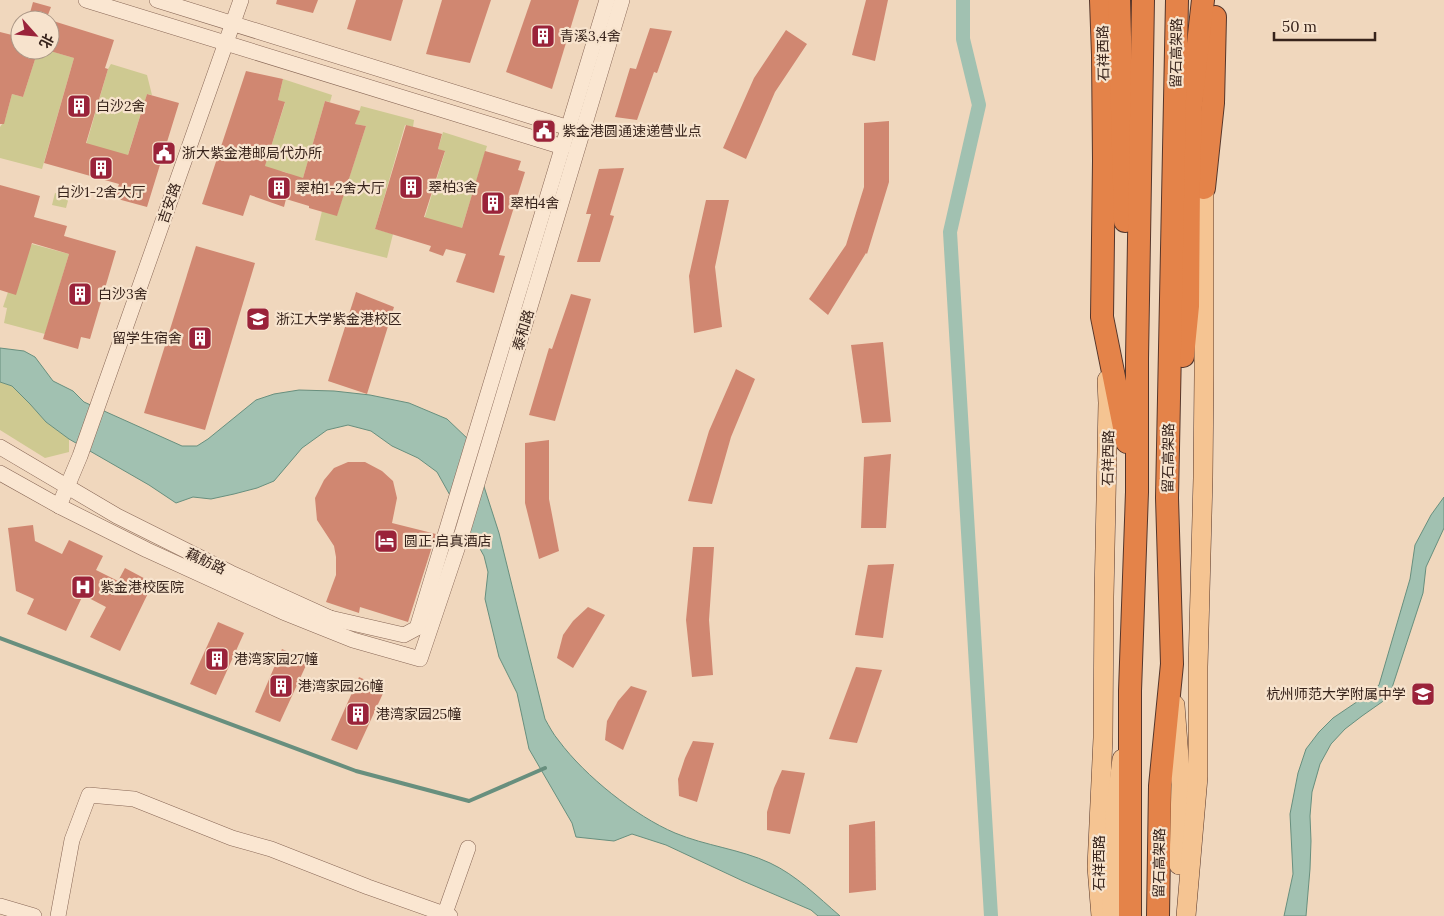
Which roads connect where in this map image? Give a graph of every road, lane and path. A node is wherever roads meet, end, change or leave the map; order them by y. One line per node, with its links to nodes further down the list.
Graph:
1 (86, 0): 13 (street)
2 (157, 0): 12 (street)
3 (241, 0): 12 (street, 吉安路)
4 (607, 0): 14 (street, 泰和路)
5 (622, 0): 26 (street, 泰和路)
6 (1101, 0): 17 (highway, 石祥西路)
7 (1119, 0): 18 (highway)
8 (1144, 0): 18 (highway, 留石高架路)
9 (1177, 0): 23 (highway, 留石高架路)
10 (1203, 0): 16 (main road); 23 (highway)
11 (1215, 0): 16 (highway)
12 (233, 24): 13 (street, 吉安路); 14 (street)
13 (226, 43): 15 (street); 21 (street, 吉安路)
14 (569, 128): 15 (street, 泰和路)
15 (563, 147): 25 (street, 泰和路)
16 (1204, 188): 39 (main road)
17 (1102, 317): 22 (highway); 34 (main road, 石祥西路)
18 (1137, 359): 22 (highway, 留石高架路)
19 (0, 448): 21 (street, 藕舫路)
20 (0, 473): 24 (street, 藕舫路)
21 (67, 488): 24 (street, 吉安路); 25 (street, 藕舫路)
22 (1137, 492): 28 (highway, 留石高架路)
23 (1167, 498): 27 (highway, 留石高架路)
24 (59, 506): 26 (street, 藕舫路)
25 (330, 618): 26 (street, 藕舫路)
26 (422, 654)
27 (1172, 664): 37 (highway, 留石高架路); 38 (main road)
28 (1130, 691): 35 (main road, 石祥西路); 36 (highway, 留石高架路)
29 (468, 848): 31 (street)
30 (0, 906): 32 (street)
31 (446, 915): 33 (street)
32 (34, 916)
33 (58, 916)
34 (1101, 916)
35 (1112, 916)
36 (1130, 916)
37 (1158, 916)
38 (1176, 916)
39 (1186, 916)

